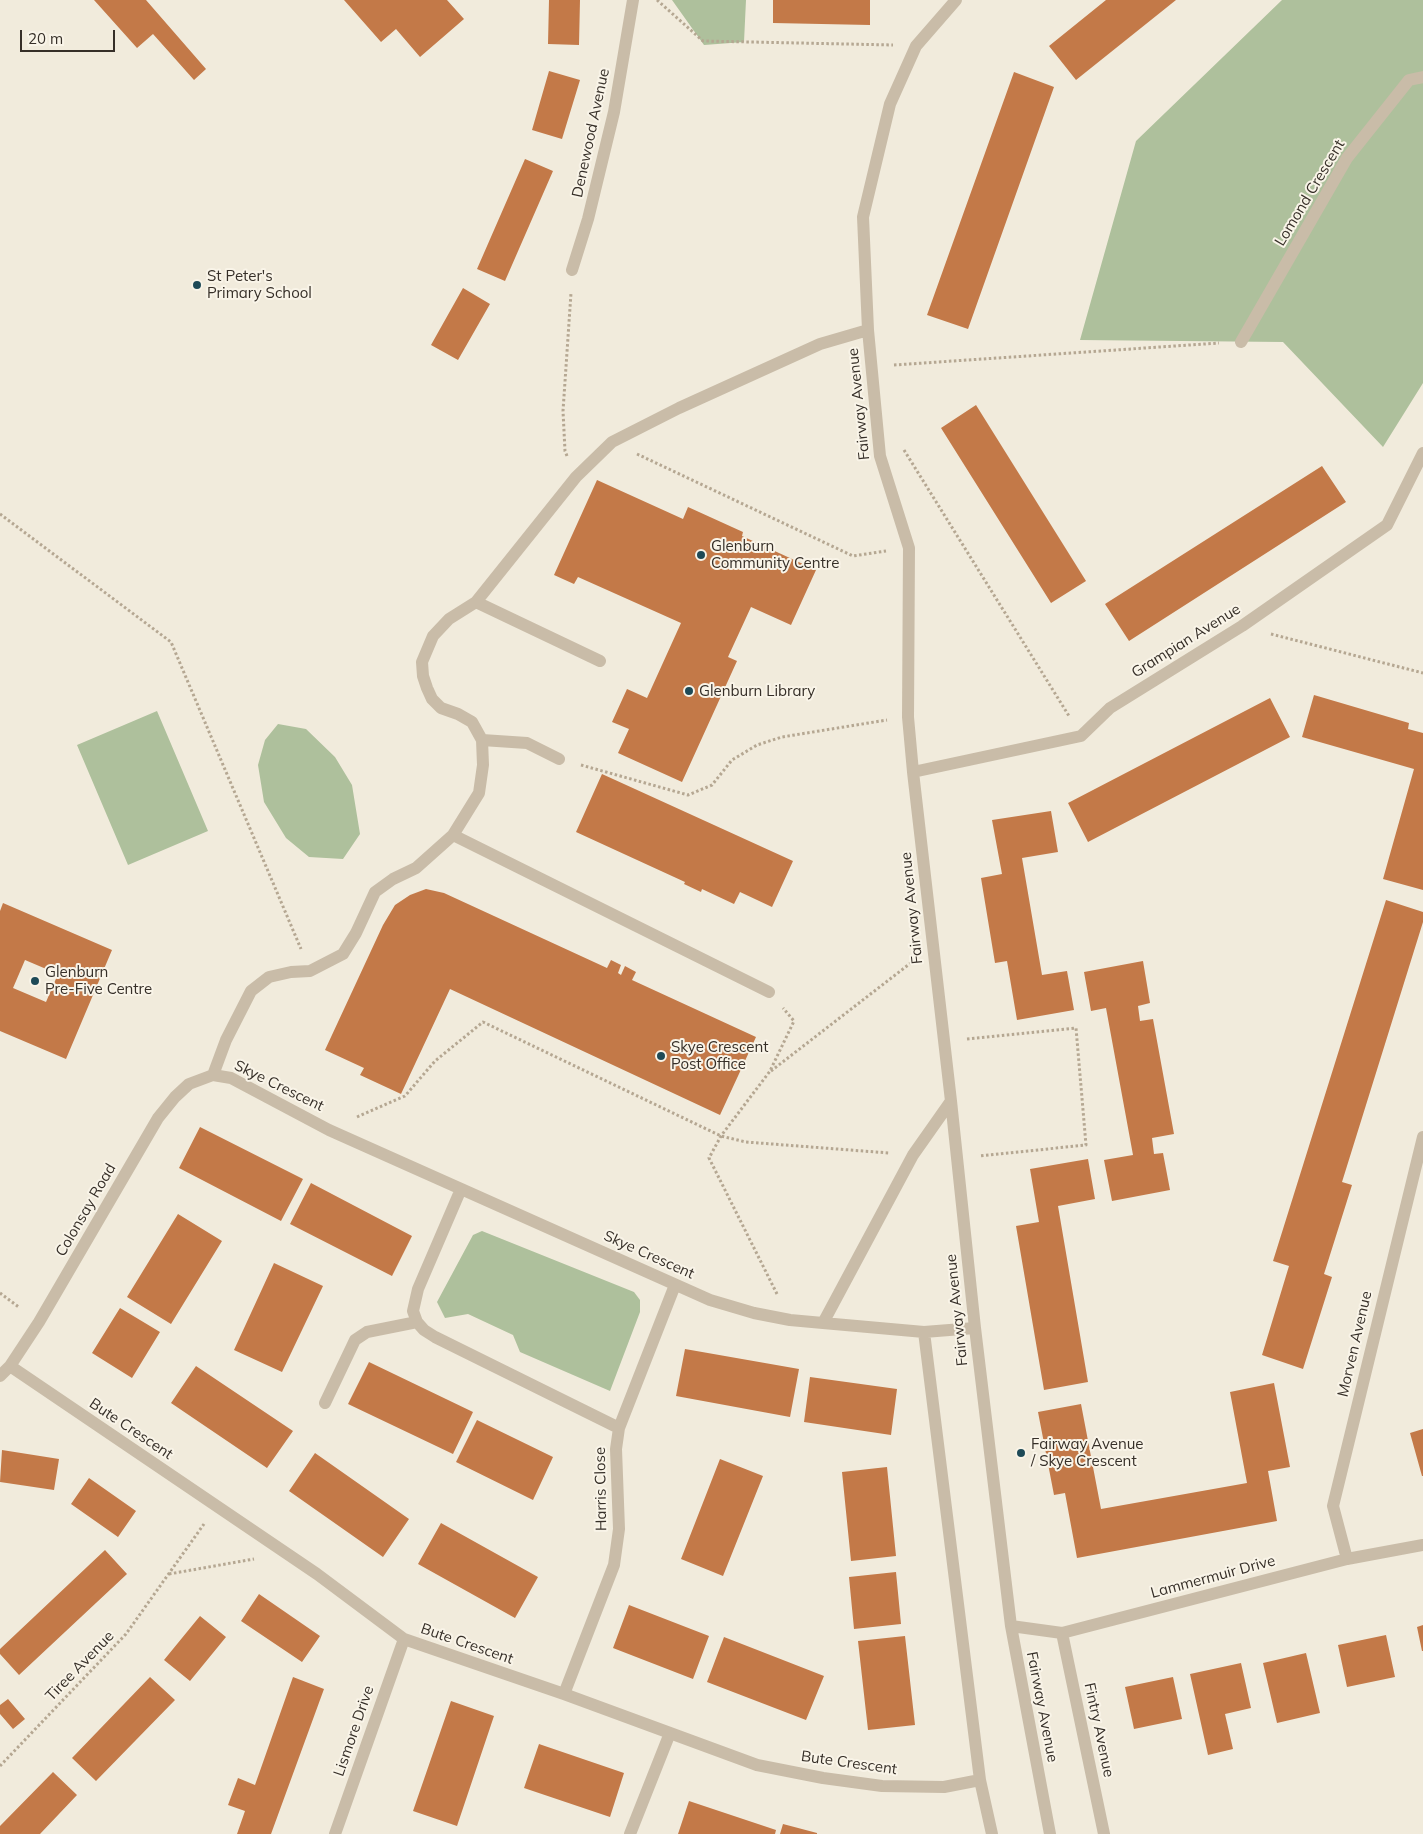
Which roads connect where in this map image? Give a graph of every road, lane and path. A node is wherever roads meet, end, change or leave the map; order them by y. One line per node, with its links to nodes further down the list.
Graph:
1 (633, 0): 6 (street, Denewood Avenue)
2 (657, 0): 4 (path)
3 (956, 0): 4 (street, Fairway Avenue)
4 (916, 46): 7 (street, Fairway Avenue)
5 (1423, 77): 8 (street, Lomond Crescent)
6 (572, 270): 13 (path)
7 (868, 330): 9 (street, Fairway Avenue); 10 (street)
8 (1241, 342): 9 (path)
9 (870, 366): 15 (street, Fairway Avenue)
10 (612, 442): 13 (street); 15 (path)
11 (900, 444): 21 (path)
12 (1423, 453): 17 (street, Grampian Avenue)
13 (576, 477): 16 (street)
14 (0, 514): 27 (path)
15 (909, 548): 20 (street, Fairway Avenue)
16 (476, 602): 18 (street); 22 (street)
17 (1242, 626): 19 (path); 21 (street, Grampian Avenue)
18 (600, 661)
19 (1423, 673)
20 (908, 717): 23 (path); 24 (street, Fairway Avenue)
21 (1081, 736): 24 (street)
22 (482, 740): 23 (street); 25 (street)
23 (559, 759)
24 (913, 772): 26 (street, Fairway Avenue)
25 (453, 835): 27 (street); 28 (street)
26 (932, 946): 29 (street, Fairway Avenue); 30 (path)
27 (310, 971): 31 (street)
28 (769, 992): 30 (path)
29 (944, 1041): 32 (street, Fairway Avenue); 37 (path)
30 (770, 1071): 34 (path)
31 (213, 1075): 33 (street, Skye Crescent); 45 (street, Colonsay Road)
32 (951, 1101): 36 (street); 37 (street, Fairway Avenue)
33 (329, 1130): 34 (path, Skye Crescent); 38 (street, Skye Crescent)
34 (721, 1136): 36 (path, Skye Crescent); 40 (path)
35 (1423, 1137): 52 (street, Morven Avenue)
36 (913, 1155): 42 (street)
37 (956, 1158): 43 (street, Fairway Avenue)
38 (461, 1188): 39 (street, Skye Crescent); 41 (street)
39 (675, 1284): 40 (street, Skye Crescent); 48 (street, Harris Close)
40 (790, 1320): 42 (street, Skye Crescent)
41 (417, 1322): 47 (street); 48 (street)
42 (823, 1323): 44 (street, Skye Crescent)
43 (975, 1328): 44 (street, Skye Crescent); 54 (street, Fairway Avenue)
44 (924, 1332): 60 (street)
45 (10, 1366): 46 (street, Colonsay Road); 49 (street, Bute Crescent)
46 (0, 1376)
47 (326, 1403)
48 (619, 1428): 57 (street, Harris Close)
49 (216, 1507): 51 (street, Bute Crescent); 53 (path, Tiree Avenue)
50 (1423, 1546): 52 (street, Lammermuir Drive)
51 (287, 1554): 53 (path); 56 (street, Bute Crescent)
52 (1347, 1559): 55 (street, Lammermuir Drive)
53 (169, 1574): 59 (path, Tiree Avenue)
54 (1011, 1626): 55 (street, Lammermuir Drive); 64 (street, Fairway Avenue)
55 (1062, 1633): 65 (street, Fintry Avenue)
56 (404, 1639): 57 (street, Bute Crescent); 61 (street, Lismore Drive)
57 (564, 1694): 58 (street, Bute Crescent)
58 (670, 1733): 60 (street, Bute Crescent); 62 (street)
59 (0, 1766)
60 (980, 1780): 63 (street)
61 (335, 1834)
62 (630, 1834)
63 (992, 1834)
64 (1050, 1834)
65 (1104, 1834)

